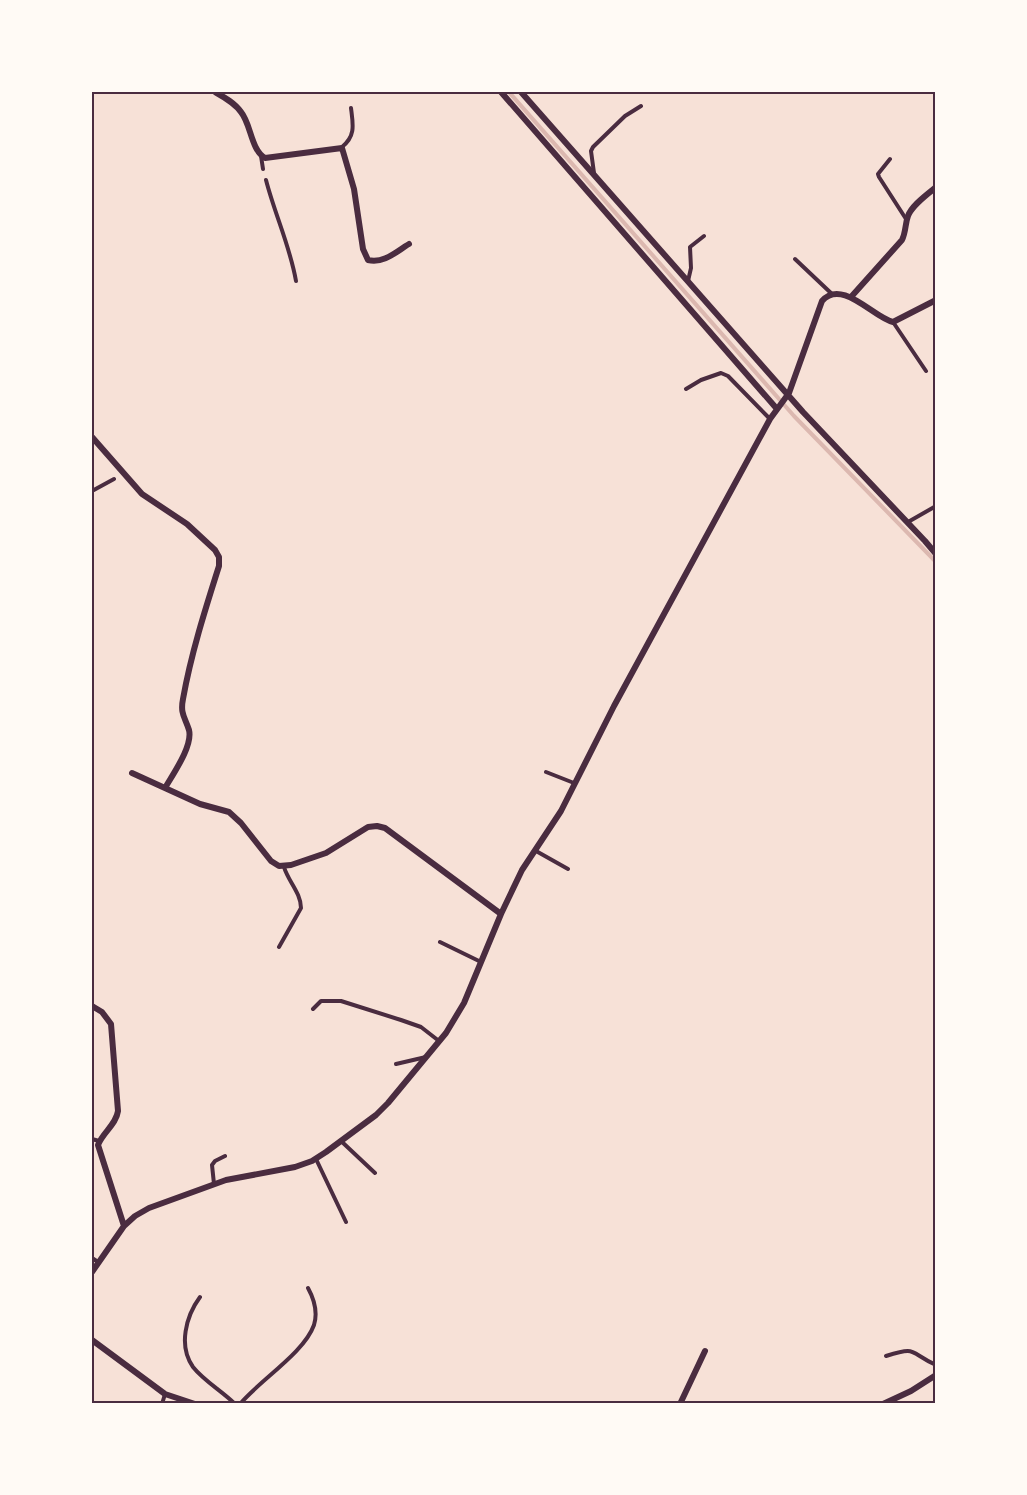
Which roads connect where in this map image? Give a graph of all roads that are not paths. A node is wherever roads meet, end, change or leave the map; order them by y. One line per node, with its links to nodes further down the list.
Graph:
1 (215, 92): 7 (street)
2 (501, 92): 26 (street)
3 (522, 92): 10 (street)
4 (640, 106): 10 (lane)
5 (351, 108): 6 (lane)
6 (342, 148): 7 (street); 15 (street)
7 (261, 156): 9 (lane)
8 (890, 159): 13 (lane)
9 (263, 169)
10 (594, 174): 18 (street)
11 (266, 180): 17 (lane)
12 (936, 187): 13 (street)
13 (906, 219): 20 (street)
14 (704, 236): 18 (lane)
15 (409, 244)
16 (795, 259): 19 (lane)
17 (296, 281)
18 (688, 282): 25 (street)
19 (832, 294): 20 (street); 25 (street)
20 (851, 297): 22 (street)
21 (936, 300): 22 (street)
22 (893, 322): 23 (lane)
23 (926, 371)
24 (686, 389): 27 (lane)
25 (787, 395): 26 (street); 32 (street)
26 (777, 408): 27 (street)
27 (770, 419): 36 (street)
28 (92, 437): 29 (street)
29 (119, 476): 30 (lane); 37 (street)
30 (92, 491)
31 (936, 506): 32 (lane)
32 (907, 522): 33 (street)
33 (936, 555)
34 (546, 772): 36 (lane)
35 (132, 773): 37 (street)
36 (575, 783): 38 (street)
37 (165, 788): 39 (street)
38 (536, 851): 40 (lane); 41 (street)
39 (284, 867): 41 (street); 43 (lane)
40 (568, 869)
41 (501, 914): 44 (street)
42 (440, 942): 44 (lane)
43 (279, 947)
44 (481, 962): 47 (street)
45 (92, 1006): 52 (street)
46 (313, 1010): 47 (lane)
47 (439, 1041): 48 (street)
48 (426, 1057): 49 (lane); 51 (street)
49 (396, 1064)
50 (92, 1139): 52 (lane)
51 (341, 1141): 54 (street); 55 (lane)
52 (99, 1142): 58 (street)
53 (225, 1156): 56 (lane)
54 (316, 1159): 56 (street); 57 (lane)
55 (375, 1173)
56 (214, 1184): 58 (street)
57 (346, 1222)
58 (124, 1226): 60 (street)
59 (92, 1258): 60 (lane)
60 (98, 1262): 61 (street)
61 (92, 1272)
62 (308, 1288): 72 (lane)
63 (200, 1297): 72 (lane)
64 (92, 1340): 69 (street)
65 (705, 1351): 73 (street)
66 (886, 1356): 67 (lane)
67 (936, 1365)
68 (936, 1375): 74 (street)
69 (165, 1394): 70 (lane); 71 (street)
70 (162, 1404)
71 (195, 1404)
72 (237, 1404)
73 (680, 1404)
74 (882, 1404)

